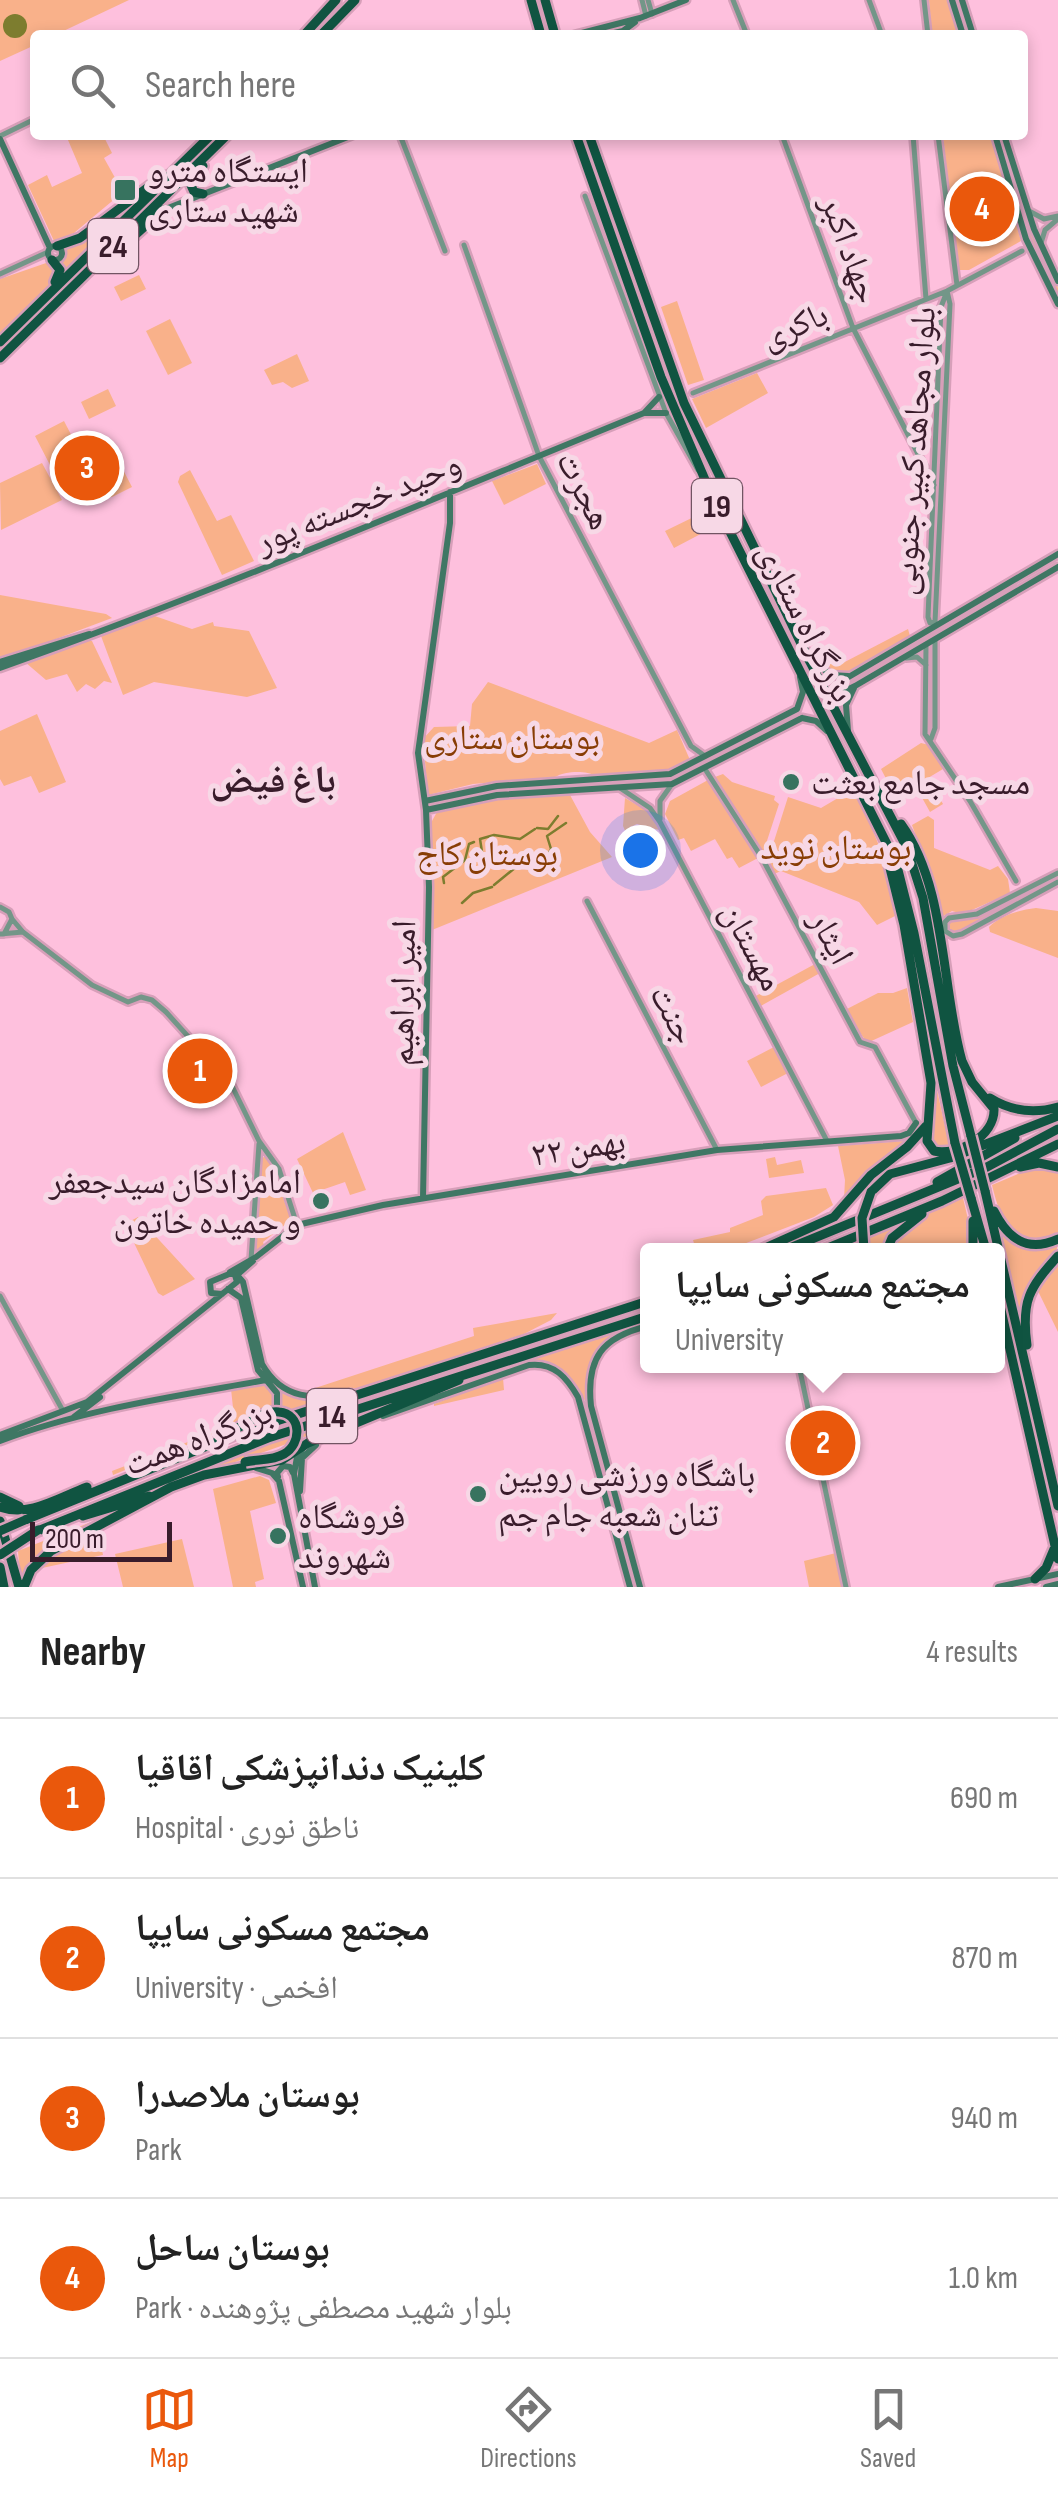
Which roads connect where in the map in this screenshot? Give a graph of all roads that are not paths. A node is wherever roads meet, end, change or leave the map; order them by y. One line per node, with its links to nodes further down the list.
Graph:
1 (336, 0): 13 (highway)
2 (354, 0): 14 (highway)
3 (528, 0): 15 (highway)
4 (545, 0): 16 (highway)
5 (645, 0): 12 (street)
6 (686, 0): 12 (main road)
7 (734, 0): 19 (street)
8 (869, 0): 20 (street)
9 (924, 0): 21 (street)
10 (952, 0): 22 (main road)
11 (962, 0): 23 (main road)
12 (646, 16): 17 (main road); 18 (main road)
13 (309, 30)
14 (327, 30)
15 (539, 30)
16 (554, 30)
17 (593, 30)
18 (625, 30)
19 (745, 30)
20 (880, 30)
21 (927, 30)
22 (961, 30)
23 (971, 30)
24 (30, 122): 25 (street)
25 (0, 137): 46 (main road)
26 (206, 140): 38 (highway, 24)
27 (222, 140): 39 (highway)
28 (222, 140): 52 (highway, 24)
29 (340, 140): 39 (main road)
30 (402, 140): 47 (street)
31 (578, 140): 65 (highway, بزرگراه ستاری / 19)
32 (591, 140): 78 (highway, بزرگراه ستاری / 19)
33 (784, 140): 57 (street, جهاد اکبر)
34 (914, 140): 54 (street)
35 (939, 140): 51 (street)
36 (996, 140): 56 (main road)
37 (1006, 140): 41 (main road)
38 (186, 160): 46 (highway); 55 (highway, 24)
39 (203, 194): 42 (main road)
40 (585, 196): 61 (street)
41 (1028, 208): 43 (street); 45 (main road)
42 (163, 210): 52 (highway)
43 (1058, 217): 45 (street)
44 (464, 244): 64 (street, هجرت)
45 (1040, 246): 50 (main road)
46 (52, 250): 49 (street); 55 (highway)
47 (445, 251)
48 (1022, 252): 51 (street, باکری)
49 (0, 274)
50 (1058, 281)
51 (957, 286): 53 (street, باکری)
52 (72, 287): 59 (highway, 24)
53 (947, 291): 54 (street, باکری); 66 (street, بلوار مجاهد کبیر جنوبی); 72 (street, بلوار مجاهد کبیر جنوبی)
54 (926, 299): 57 (street, باکری)
55 (42, 301): 58 (highway, 24)
56 (1058, 304)
57 (854, 328): 60 (street, باکری); 66 (street, جهاد اکبر)
58 (0, 342)
59 (0, 358)
60 (693, 393)
61 (659, 397): 62 (main road, وحید خجسته پور); 63 (street)
62 (644, 412): 63 (main road, وحید خجسته پور); 64 (main road, وحید خجسته پور)
63 (666, 413): 65 (street)
64 (539, 456): 67 (main road, وحید خجسته پور); 90 (street, هجرت)
65 (703, 475): 82 (highway, بزرگراه ستاری / 19)
66 (934, 485): 74 (street, بلوار مجاهد کبیر جنوبی)
67 (450, 492): 68 (main road, وحید خجسته پور); 69 (main road, امیر ابراهیم)
68 (425, 503): 69 (main road); 80 (main road, وحید خجسته پور)
69 (450, 522): 97 (main road, امیر ابراهیم)
70 (1058, 554): 73 (main road)
71 (1058, 567): 76 (main road)
72 (937, 607): 73 (street); 74 (street, بلوار مجاهد کبیر جنوبی)
73 (960, 613): 75 (main road)
74 (932, 617): 75 (street, بلوار مجاهد کبیر جنوبی)
75 (928, 632): 83 (main road)
76 (935, 640): 77 (main road); 88 (street)
77 (926, 645): 79 (main road); 81 (street)
78 (804, 650): 83 (main road); 87 (highway, بزرگراه ستاری / 19)
79 (903, 658): 81 (street); 84 (main road)
80 (0, 665)
81 (926, 665): 88 (street)
82 (799, 671): 85 (main road); 89 (highway, بزرگراه ستاری / 19)
83 (854, 674): 84 (main road)
84 (854, 686): 87 (main road)
85 (796, 709): 86 (main road); 91 (main road)
86 (802, 718): 89 (main road); 93 (main road)
87 (849, 737): 96 (highway, بزرگراه ستاری / 19)
88 (931, 739): 103 (street)
89 (836, 740): 101 (highway, بزرگراه ستاری / 19)
90 (690, 746): 91 (street); 92 (street)
91 (708, 757): 92 (main road)
92 (692, 766): 98 (main road)
93 (705, 769): 94 (main road); 116 (street, ایثار)
94 (672, 784): 95 (main road); 100 (street)
95 (620, 788): 98 (main road); 100 (street, مهستان)
96 (883, 799): 112 (highway); 125 (highway, بزرگراه ستاری / 19, bridge)
97 (425, 801): 98 (main road); 99 (main road, امیر ابراهیم)
98 (439, 803): 99 (main road)
99 (426, 810): 126 (main road, امیر ابراهیم)
100 (660, 822): 120 (street, مهستان)
101 (881, 830): 117 (highway); 127 (highway, بزرگراه ستاری / 19, bridge)
102 (1058, 873): 105 (street)
103 (1016, 881): 105 (street); 106 (street)
104 (1058, 882): 106 (street)
105 (1034, 886): 106 (street)
106 (1015, 895)
107 (586, 902): 122 (street, جنت)
108 (1, 906): 109 (street)
109 (12, 919): 110 (street); 111 (street)
110 (23, 932): 111 (street); 119 (street)
111 (2, 934)
112 (983, 1094): 113 (highway); 117 (highway)
113 (1058, 1107)
114 (1058, 1116): 115 (highway)
115 (1044, 1122): 129 (highway); 135 (highway, bridge)
116 (916, 1123): 120 (main road, ۲۲ بهمن)
117 (928, 1124): 132 (highway)
118 (1058, 1129): 129 (highway)
119 (259, 1141): 130 (street); 141 (street)
120 (827, 1141): 122 (main road, ۲۲ بهمن)
121 (1058, 1144): 124 (highway)
122 (717, 1150): 126 (main road, ۲۲ بهمن)
123 (1058, 1167): 124 (highway)
124 (1003, 1172): 128 (highway)
125 (985, 1191): 131 (highway); 139 (highway, 19)
126 (423, 1198): 130 (main road, ۲۲ بهمن)
127 (971, 1198): 137 (highway); 138 (highway, 19)
128 (942, 1201): 134 (highway); 136 (highway)
129 (892, 1208): 133 (highway)
130 (297, 1225): 141 (main road, ۲۲ بهمن)
131 (1058, 1239)
132 (777, 1243)
133 (803, 1243)
134 (840, 1243)
135 (864, 1243)
136 (891, 1243)
137 (973, 1243)
138 (984, 1243)
139 (997, 1243)
140 (1058, 1256): 156 (highway)
141 (254, 1258): 142 (main road, ۲۲ بهمن)
142 (234, 1273): 144 (main road); 145 (main road); 157 (main road)
143 (1005, 1276): 156 (highway, 19)
144 (209, 1290): 145 (main road); 148 (main road)
145 (225, 1292): 148 (main road); 157 (main road)
146 (0, 1296): 162 (street)
147 (640, 1305): 159 (highway, بزرگراه همت / 14)
148 (197, 1312): 158 (main road)
149 (640, 1322): 153 (highway, بزرگراه همت / 14)
150 (640, 1325): 160 (main road)
151 (1005, 1329): 154 (highway)
152 (1005, 1346): 154 (highway)
153 (504, 1361): 164 (highway); 179 (highway, بزرگراه همت / 14)
154 (1012, 1362): 182 (highway)
155 (801, 1373): 196 (street)
156 (1028, 1373): 178 (highway, 19)
157 (267, 1378): 159 (main road); 163 (main road); 165 (main road)
158 (115, 1382): 162 (main road); 163 (main road)
159 (367, 1390): 165 (highway, بزرگراه همت / 14)
160 (591, 1406): 161 (main road); 195 (main road)
161 (580, 1407): 164 (main road); 194 (main road)
162 (63, 1412): 163 (main road); 166 (main road)
163 (70, 1419): 166 (main road)
164 (367, 1419): 167 (highway)
165 (236, 1432): 168 (highway, bridge); 170 (highway); 173 (highway, بزرگراه همت / 14)
166 (0, 1438)
167 (312, 1444): 168 (highway); 169 (main road); 175 (main road)
168 (245, 1465): 171 (main road); 172 (highway)
169 (294, 1474): 171 (main road); 175 (main road)
170 (110, 1479): 173 (highway); 176 (highway)
171 (279, 1481): 191 (main road)
172 (172, 1488): 179 (highway); 193 (highway)
173 (87, 1493): 180 (highway, بزرگراه همت / 14, bridge)
174 (0, 1497): 176 (highway)
175 (300, 1498): 190 (main road)
176 (46, 1502): 177 (highway)
177 (0, 1506)
178 (1058, 1506)
179 (65, 1519): 181 (highway, بزرگراه همت / 14)
180 (0, 1525): 193 (highway)
181 (38, 1530): 183 (highway, بزرگراه همت / 14, bridge); 184 (highway, bridge)
182 (1056, 1546): 185 (highway); 188 (highway)
183 (0, 1547)
184 (0, 1555)
185 (1058, 1558)
186 (0, 1567): 192 (highway)
187 (1058, 1574): 188 (main road)
188 (1035, 1579): 197 (main road)
189 (1058, 1584): 198 (main road)
190 (314, 1585): 191 (main road)
191 (303, 1586)
192 (4, 1587)
193 (21, 1587)
194 (630, 1587)
195 (640, 1587)
196 (846, 1587)
197 (998, 1587)
198 (1046, 1587)

